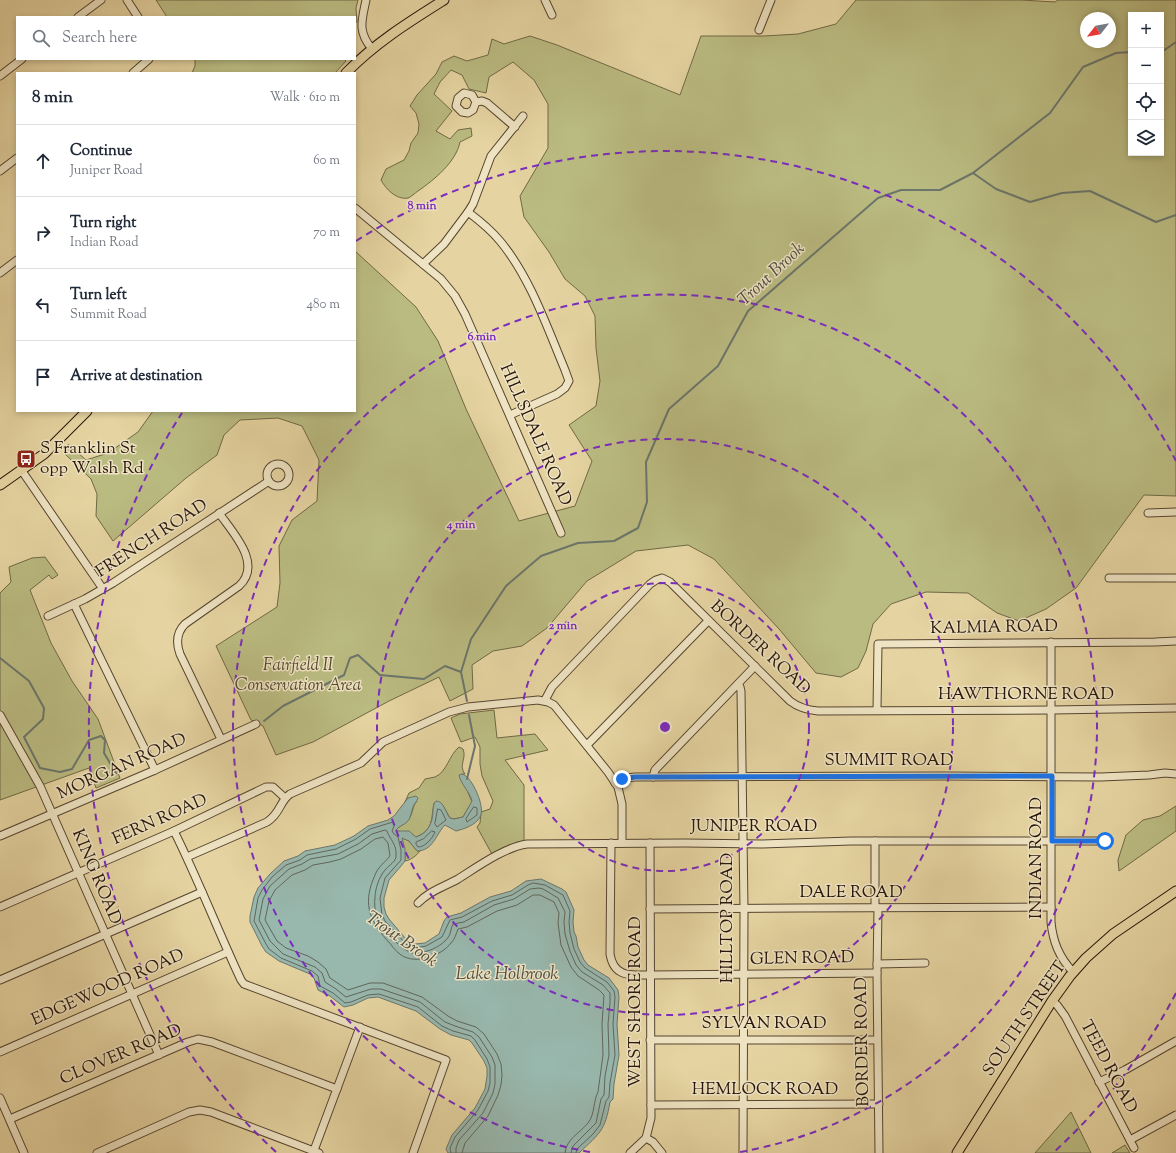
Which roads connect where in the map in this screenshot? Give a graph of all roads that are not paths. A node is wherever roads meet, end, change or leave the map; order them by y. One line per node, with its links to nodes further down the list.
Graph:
1 (101, 0): 8 (street)
2 (127, 0): 9 (street)
3 (366, 0): 11 (street)
4 (444, 0): 11 (main road)
5 (545, 0): 7 (street)
6 (771, 0): 10 (street)
7 (552, 15)
8 (79, 16)
9 (137, 16)
10 (760, 30)
11 (372, 49): 15 (main road)
12 (21, 60): 16 (street)
13 (148, 60): 14 (street)
14 (134, 72)
15 (347, 72)
16 (0, 76)
17 (476, 102): 19 (street)
18 (524, 116): 19 (street)
19 (515, 127): 23 (street)
20 (16, 159): 21 (street)
21 (0, 171)
22 (356, 209): 25 (street, HILLSDALE ROAD)
23 (468, 212): 25 (street); 28 (street)
24 (16, 261): 26 (street)
25 (423, 264): 28 (street, HILLSDALE ROAD)
26 (0, 272)
27 (86, 412): 29 (main road)
28 (510, 415): 35 (street, HILLSDALE ROAD)
29 (22, 471): 31 (main road); 38 (street)
30 (269, 481): 34 (street, FRENCH ROAD)
31 (0, 486)
32 (1148, 512): 33 (street)
33 (1176, 512)
34 (219, 513): 38 (street, FRENCH ROAD); 52 (street)
35 (561, 533)
36 (1109, 578): 37 (street)
37 (1176, 578)
38 (103, 589): 39 (street, FRENCH ROAD)
39 (74, 604): 40 (street, FRENCH ROAD); 54 (street)
40 (48, 616)
41 (708, 621): 44 (street, BORDER ROAD); 46 (street, BORDER ROAD); 53 (street)
42 (1176, 641): 43 (street, KALMIA ROAD)
43 (1051, 642): 48 (street, KALMIA ROAD); 49 (street, INDIAN ROAD)
44 (754, 666): 45 (street); 48 (street, BORDER ROAD)
45 (738, 684): 56 (street, HILLTOP ROAD); 58 (street)
46 (545, 700): 53 (street); 60 (street)
47 (1176, 708): 49 (street, HAWTHORNE ROAD)
48 (877, 710): 49 (street, HAWTHORNE ROAD)
49 (1052, 710): 57 (street, INDIAN ROAD)
50 (0, 715): 61 (street, KING ROAD)
51 (256, 724): 52 (street, MORGAN ROAD)
52 (221, 739): 54 (street, MORGAN ROAD)
53 (587, 745): 59 (street)
54 (155, 770): 61 (street, MORGAN ROAD)
55 (1176, 774): 57 (street, SUMMIT ROAD)
56 (742, 776): 57 (street, SUMMIT ROAD); 58 (street, SUMMIT ROAD); 70 (street, HILLTOP ROAD)
57 (1052, 776): 65 (street, INDIAN ROAD)
58 (653, 777): 59 (street, SUMMIT ROAD)
59 (616, 783): 68 (street)
60 (285, 798): 62 (street, FERN ROAD); 71 (street)
61 (52, 813): 63 (street, MORGAN ROAD); 72 (street, KING ROAD)
62 (174, 830): 71 (street); 72 (street, FERN ROAD)
63 (0, 836)
64 (875, 841): 65 (street, JUNIPER ROAD); 70 (street, JUNIPER ROAD); 78 (street, BORDER ROAD)
65 (1052, 841): 66 (street, JUNIPER ROAD); 77 (street, INDIAN ROAD)
66 (1105, 841)
67 (611, 843): 68 (street, JUNIPER ROAD); 75 (street, JUNIPER ROAD); 87 (street, GLEN ROAD)
68 (622, 843): 69 (street, JUNIPER ROAD)
69 (650, 843): 70 (street, JUNIPER ROAD); 80 (street, WEST SHORE ROAD)
70 (743, 844): 79 (street, HILLTOP ROAD)
71 (187, 857): 74 (street)
72 (78, 873): 76 (street, FERN ROAD); 81 (street, KING ROAD)
73 (1176, 891): 85 (main road, SOUTH STREET)
74 (202, 892): 81 (street); 82 (street)
75 (418, 903)
76 (0, 907)
77 (1051, 907): 78 (street, DALE ROAD); 85 (street, INDIAN ROAD)
78 (876, 908): 79 (street, DALE ROAD); 84 (street, BORDER ROAD)
79 (744, 909): 80 (street, DALE ROAD); 88 (street, HILLTOP ROAD)
80 (650, 910): 87 (street, WEST SHORE ROAD)
81 (104, 935): 89 (street); 90 (street, KING ROAD)
82 (228, 952): 90 (street, EDGEWOOD ROAD); 92 (street)
83 (925, 963): 84 (street)
84 (877, 964): 86 (street, BORDER ROAD)
85 (1073, 972): 91 (main road, SOUTH STREET)
86 (877, 973): 88 (street, GLEN ROAD); 95 (street, BORDER ROAD)
87 (650, 975): 88 (street, GLEN ROAD); 94 (street, WEST SHORE ROAD)
88 (743, 975): 93 (street, HILLTOP ROAD)
89 (0, 980)
90 (131, 994): 97 (street, EDGEWOOD ROAD); 98 (street, KING ROAD)
91 (1052, 1001): 99 (street, TEED ROAD); 118 (main road, SOUTH STREET)
92 (360, 1027): 100 (street); 113 (street)
93 (744, 1039): 94 (street, SYLVAN ROAD); 95 (street, SYLVAN ROAD); 104 (street, HILLTOP ROAD)
94 (650, 1040): 103 (street, WEST SHORE ROAD)
95 (877, 1040): 102 (street, BORDER ROAD)
96 (1176, 1041): 99 (street)
97 (0, 1052)
98 (159, 1055): 100 (street, CLOVER ROAD); 106 (street, CLOVER ROAD)
99 (1099, 1082): 108 (street, TEED ROAD)
100 (337, 1089): 110 (street)
101 (0, 1098): 106 (street)
102 (879, 1104): 104 (street, HEMLOCK ROAD); 117 (street, BORDER ROAD)
103 (651, 1105): 104 (street, HEMLOCK ROAD); 107 (street, WEST SHORE ROAD)
104 (743, 1106): 116 (street, HILLTOP ROAD)
105 (1176, 1115): 108 (street)
106 (10, 1119): 111 (street)
107 (646, 1138): 114 (street); 115 (street)
108 (1130, 1140): 109 (street, TEED ROAD)
109 (1134, 1148)
110 (315, 1152): 112 (street)
111 (24, 1153)
112 (97, 1153)
113 (413, 1153)
114 (630, 1153)
115 (662, 1153)
116 (743, 1153)
117 (879, 1153)
118 (957, 1153)

